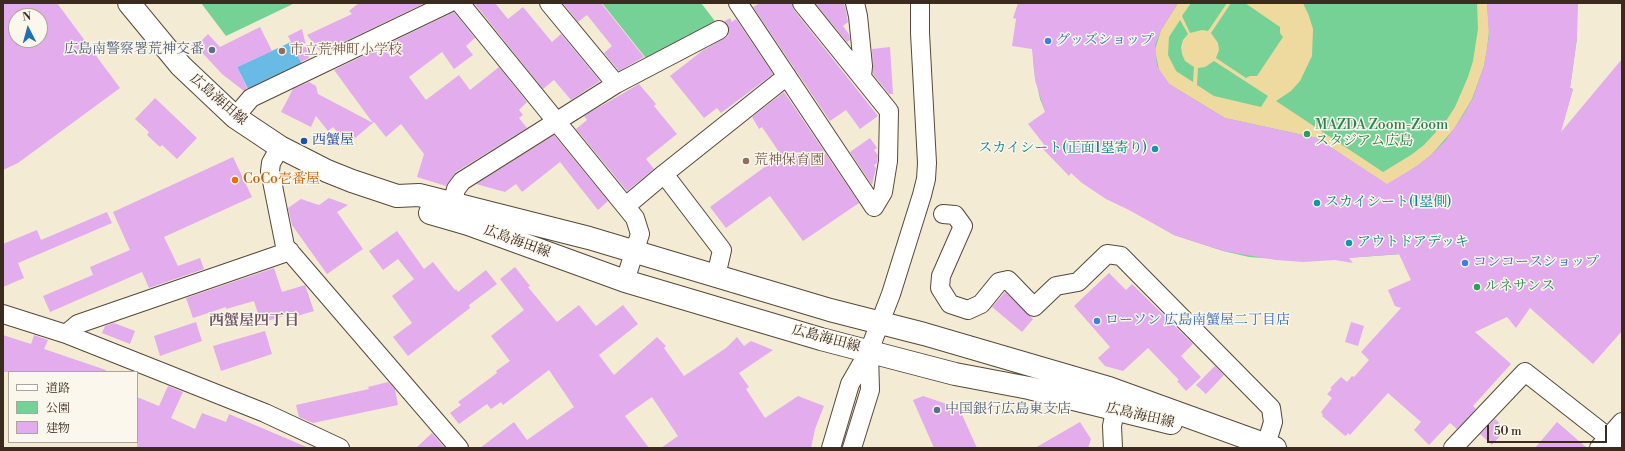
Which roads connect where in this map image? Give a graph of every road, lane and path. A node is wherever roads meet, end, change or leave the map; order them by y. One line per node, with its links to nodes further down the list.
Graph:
1 (128, 3): 13 (main road, 広島海田線)
2 (449, 3): 13 (street)
3 (460, 3): 14 (street)
4 (549, 3): 12 (street)
5 (738, 3): 10 (street)
6 (802, 3): 11 (street)
7 (855, 3): 11 (street)
8 (920, 3): 25 (street)
9 (719, 30): 12 (street)
10 (787, 76): 11 (street); 16 (street)
11 (862, 77)
12 (616, 84): 14 (street)
13 (235, 117): 15 (main road, 広島海田線)
14 (555, 121): 17 (street); 18 (street)
15 (280, 147): 18 (main road, 広島海田線); 20 (street)
16 (664, 174): 17 (street); 22 (street)
17 (626, 206): 21 (street)
18 (450, 211): 21 (main road, 広島海田線); 23 (main road, 広島海田線)
19 (943, 214): 31 (street)
20 (290, 251): 26 (street); 33 (street)
21 (635, 251): 22 (main road, 広島海田線); 23 (street)
22 (716, 276): 25 (main road, 広島海田線)
23 (625, 281): 27 (main road, 広島海田線)
24 (3, 314): 26 (street)
25 (879, 322): 27 (street); 31 (main road, 広島海田線)
26 (66, 334): 32 (street)
27 (869, 351): 28 (main road, 広島海田線); 34 (street); 35 (street)
28 (1115, 411): 31 (main road, 広島海田線); 36 (street)
29 (1622, 422): 30 (street)
30 (1603, 442): 37 (street); 38 (street)
31 (1271, 447)
32 (340, 448)
33 (459, 448)
34 (831, 448)
35 (852, 448)
36 (1113, 448)
37 (1453, 448)
38 (1622, 448)

